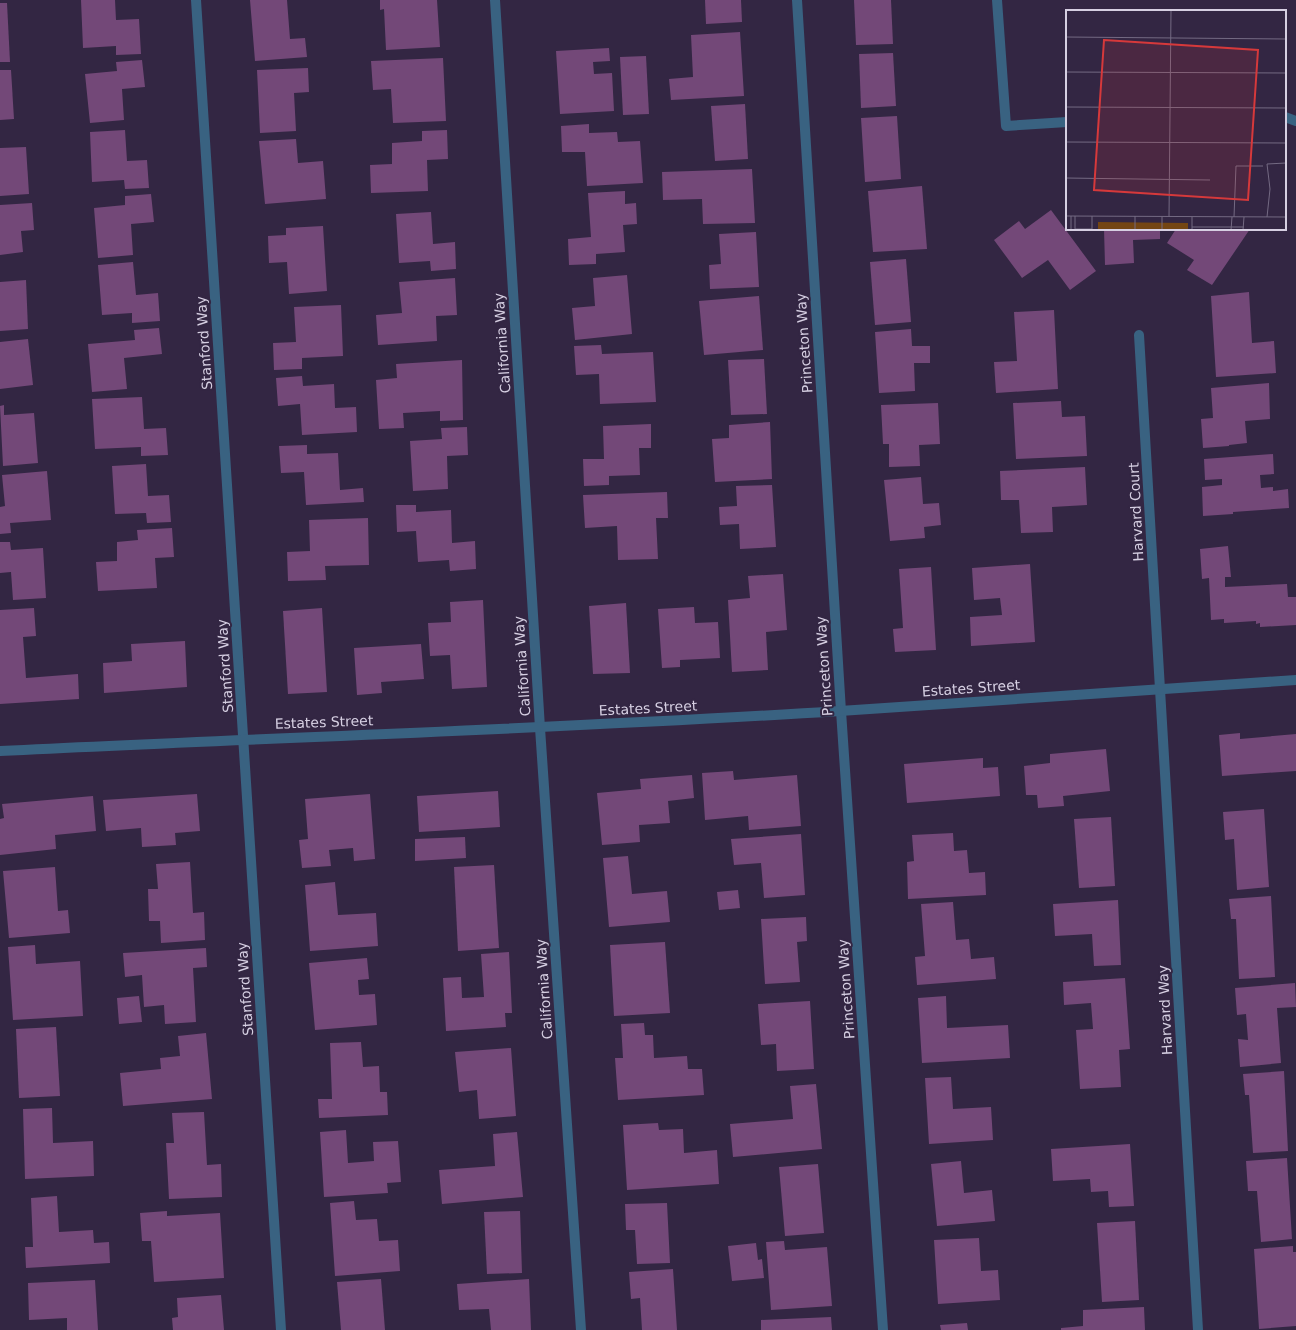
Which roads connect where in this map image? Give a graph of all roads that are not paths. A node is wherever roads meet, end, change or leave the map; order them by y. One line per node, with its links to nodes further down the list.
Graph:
1 (196, 0): 13 (street, Stanford Way)
2 (495, 0): 12 (street, California Way)
3 (797, 0): 11 (street, Princeton Way)
4 (997, 0): 7 (street)
5 (1286, 117): 6 (street)
6 (1296, 121)
7 (1066, 122)
8 (1139, 335): 10 (street, Harvard Court)
9 (1296, 680): 10 (street, Estates Street)
10 (1160, 688): 11 (street, Estates Street); 18 (street, Harvard Way)
11 (841, 711): 12 (street, Estates Street); 17 (street, Princeton Way)
12 (540, 728): 13 (street, Estates Street); 16 (street, California Way)
13 (244, 739): 14 (street, Estates Street); 15 (street, Stanford Way)
14 (0, 751)
15 (281, 1330)
16 (581, 1330)
17 (883, 1330)
18 (1198, 1330)

